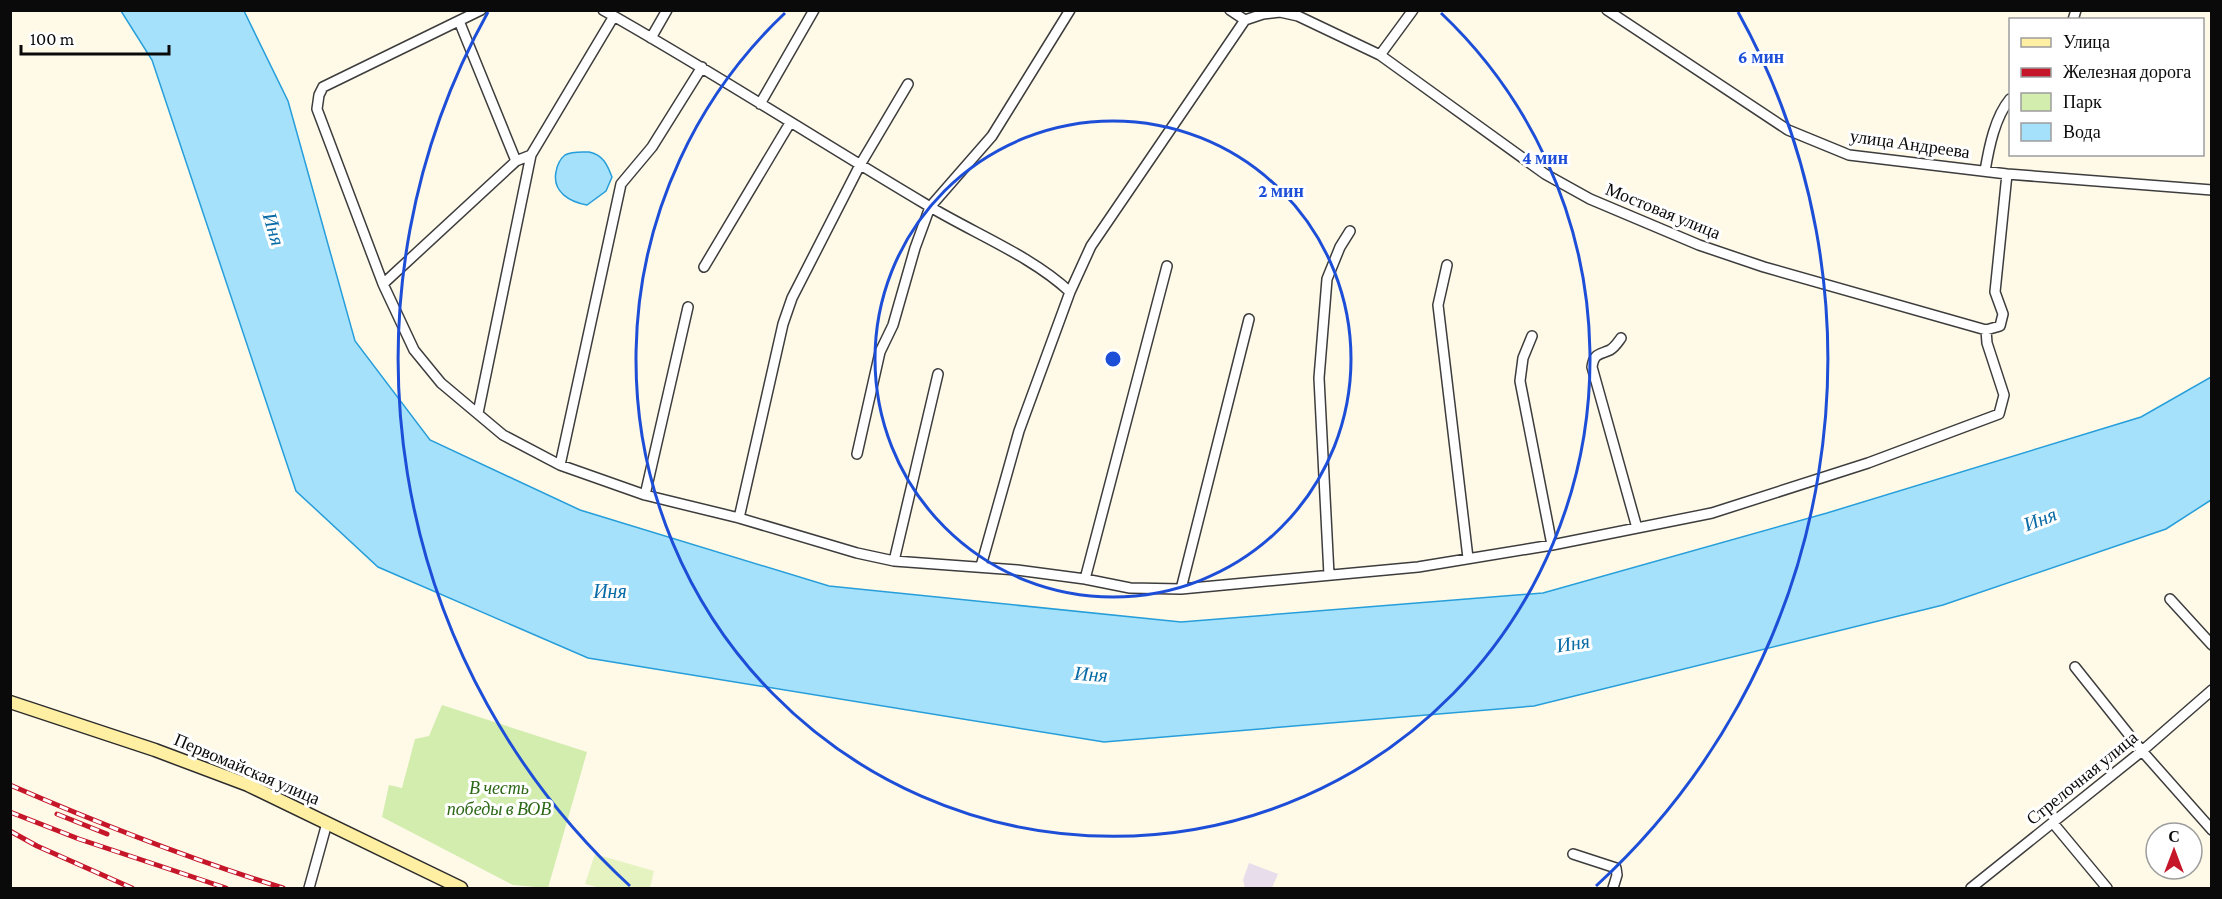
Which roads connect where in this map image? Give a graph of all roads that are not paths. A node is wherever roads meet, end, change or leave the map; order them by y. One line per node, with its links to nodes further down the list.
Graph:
1 (481, 10): 11 (street)
2 (603, 10): 9 (street)
3 (667, 10): 12 (street)
4 (814, 10): 17 (street)
5 (1070, 10): 25 (street)
6 (1230, 10): 10 (street)
7 (1413, 10): 13 (street)
8 (1607, 10): 22 (street, улица Андреева)
9 (614, 16): 12 (street); 19 (street)
10 (1245, 20): 13 (street, Мостовая улица); 31 (street)
11 (459, 21): 20 (street); 30 (street)
12 (651, 38): 14 (street)
13 (1380, 55): 34 (street, Мостовая улица)
14 (702, 67): 17 (street); 40 (street)
15 (908, 84): 21 (street)
16 (2009, 100): 22 (street)
17 (760, 104): 18 (street)
18 (790, 123): 21 (street); 29 (street)
19 (531, 155): 20 (street); 38 (street)
20 (516, 161): 30 (street)
21 (860, 165): 25 (street); 42 (street)
22 (1985, 171): 23 (street, улица Андреева)
23 (2007, 174): 24 (street, улица Андреева); 34 (street)
24 (2211, 190)
25 (930, 207): 31 (street); 39 (street)
26 (1350, 231): 48 (street)
27 (1447, 265): 45 (street)
28 (1167, 266): 49 (street)
29 (704, 267)
30 (383, 284): 38 (street)
31 (1070, 292): 47 (street)
32 (688, 307): 41 (street)
33 (1249, 319): 50 (street)
34 (1986, 330): 43 (street)
35 (1532, 336): 44 (street)
36 (1621, 338): 43 (street)
37 (938, 374): 46 (street)
38 (478, 413): 40 (street)
39 (857, 454)
40 (560, 465): 41 (street)
41 (645, 495): 42 (street)
42 (740, 518): 46 (street)
43 (1637, 528): 44 (street)
44 (1552, 544): 45 (street)
45 (1468, 558): 48 (street)
46 (894, 561): 47 (street)
47 (981, 566): 49 (street)
48 (1329, 575): 50 (street)
49 (1085, 579): 50 (street)
50 (1181, 589)
51 (2170, 599): 52 (street)
52 (2211, 645)
53 (2075, 667): 56 (street)
54 (2211, 690): 56 (street, Стрелочная улица)
55 (10, 702): 57 (main road, Первомайская улица)
56 (2142, 752): 58 (street, Стрелочная улица); 59 (street)
57 (327, 823): 61 (street); 62 (main road, Первомайская улица)
58 (2053, 823): 64 (street, Стрелочная улица); 65 (street)
59 (2211, 830)
60 (1573, 854): 63 (street)
61 (309, 888)
62 (461, 888)
63 (1613, 888)
64 (1971, 888)
65 (2107, 888)

